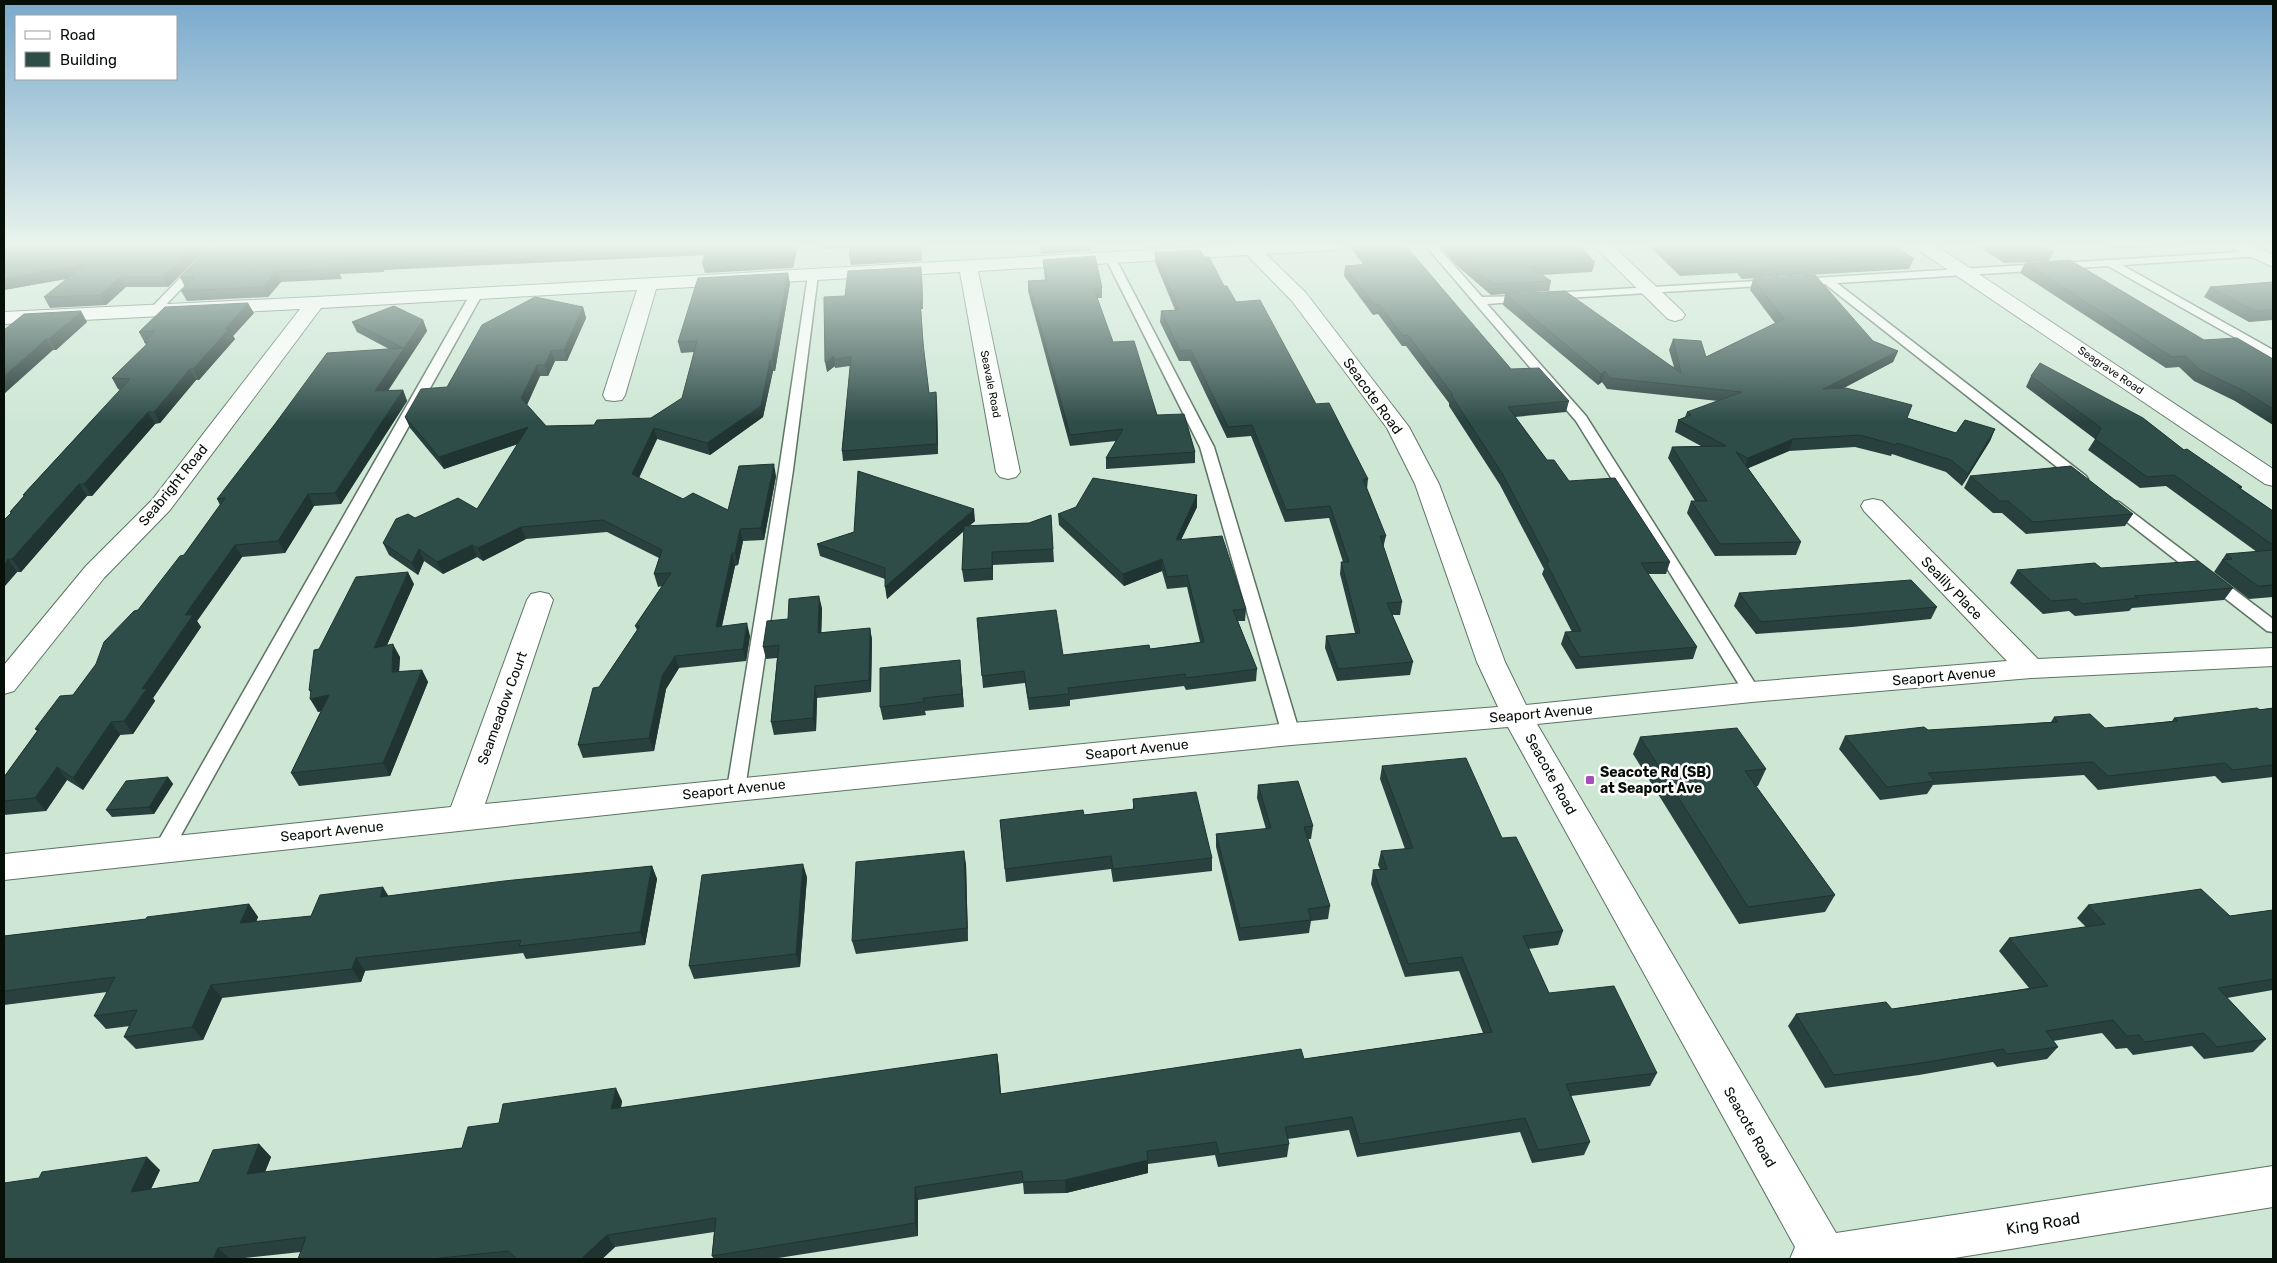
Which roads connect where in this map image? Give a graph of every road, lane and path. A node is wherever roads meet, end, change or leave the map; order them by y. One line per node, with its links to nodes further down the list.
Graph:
1 (161, 304): 15 (lane)
2 (294, 304): 15 (street)
3 (314, 304): 27 (street, Seabright Road)
4 (470, 304): 33 (lane)
5 (643, 304): 19 (street)
6 (809, 304): 31 (lane)
7 (975, 304): 20 (street, Seavale Road)
8 (1134, 304): 30 (lane)
9 (1305, 304): 29 (street, Seacote Road)
10 (1482, 304): 28 (lane)
11 (1663, 304): 16 (street)
12 (1858, 304): 24 (lane)
13 (2011, 304): 21 (street, Seagrave Road)
14 (2182, 304): 18 (lane)
15 (155, 310): 17 (street)
16 (1674, 315)
17 (4, 318)
18 (2273, 355)
19 (614, 396)
20 (1008, 472)
21 (2273, 479)
22 (1873, 506): 26 (street, Sealily Place)
23 (540, 600): 32 (street, Seameadow Court)
24 (2273, 627)
25 (2273, 658): 26 (street, Seaport Avenue)
26 (2031, 669): 28 (street, Seaport Avenue)
27 (4, 684)
28 (1752, 692): 29 (street, Seaport Avenue)
29 (1517, 716): 30 (street, Seaport Avenue); 36 (street, Seacote Road)
30 (1291, 734): 31 (street, Seaport Avenue)
31 (736, 788): 32 (street, Seaport Avenue)
32 (464, 817): 33 (street, Seaport Avenue)
33 (163, 850): 34 (street, Seaport Avenue)
34 (4, 867)
35 (2273, 1187): 36 (street, King Road)
36 (1821, 1259)

